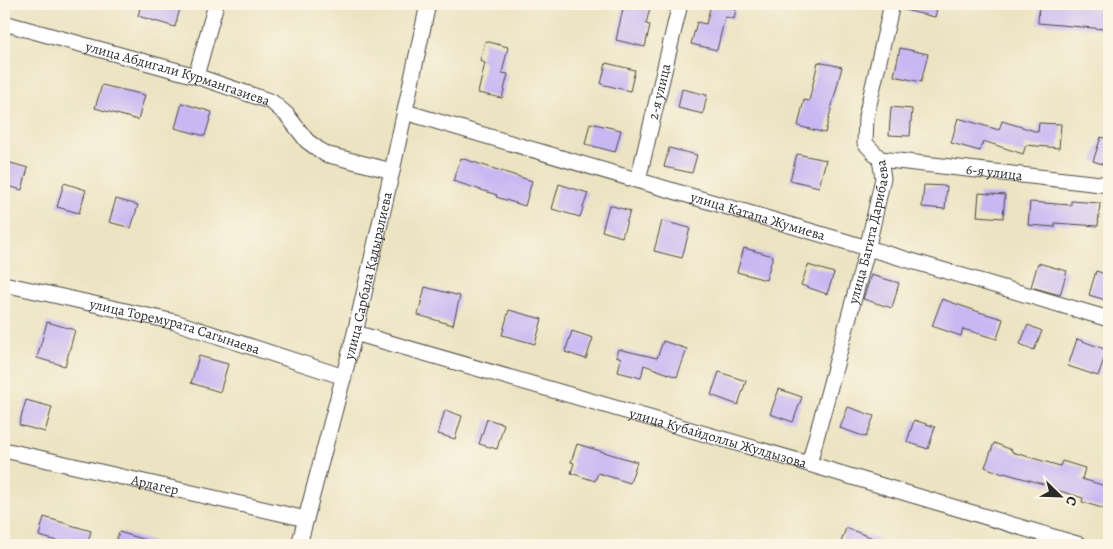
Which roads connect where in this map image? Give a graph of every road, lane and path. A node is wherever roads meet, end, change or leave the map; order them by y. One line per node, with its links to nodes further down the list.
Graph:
1 (216, 4): 6 (street)
2 (428, 4): 7 (street, улица Сарбала Қадыралиева)
3 (680, 4): 10 (street, 2-я улица)
4 (892, 4): 8 (street, улица Багита Дарибаева)
5 (4, 23): 6 (street, улица Абдигали Курмангазиева)
6 (196, 76): 9 (street, улица Абдигали Курмангазиева)
7 (405, 112): 9 (street, улица Сарбала Қадыралиева); 10 (street, улица Катапа Жумиева)
8 (880, 159): 11 (street, 6-я улица); 12 (street, улица Багита Дарибаева)
9 (392, 171): 15 (street, улица Сарбала Қадыралиева)
10 (638, 180): 12 (street, улица Катапа Жумиева)
11 (1109, 185)
12 (867, 250): 14 (street, улица Катапа Жумиева); 18 (street, улица Багита Дарибаева)
13 (4, 284): 16 (street, улица Торемурата Сагынаева)
14 (1109, 319)
15 (355, 333): 16 (street, улица Сарбала Қадыралиева); 18 (street, улица Кубайдоллы Жулдызова)
16 (344, 377): 19 (street, улица Сарбала Қадыралиева)
17 (4, 450): 19 (street, Ардагер)
18 (809, 464): 21 (street, улица Кубайдоллы Жулдызова)
19 (306, 519): 20 (street, улица Сарбала Қадыралиева)
20 (299, 545)
21 (1080, 545)

